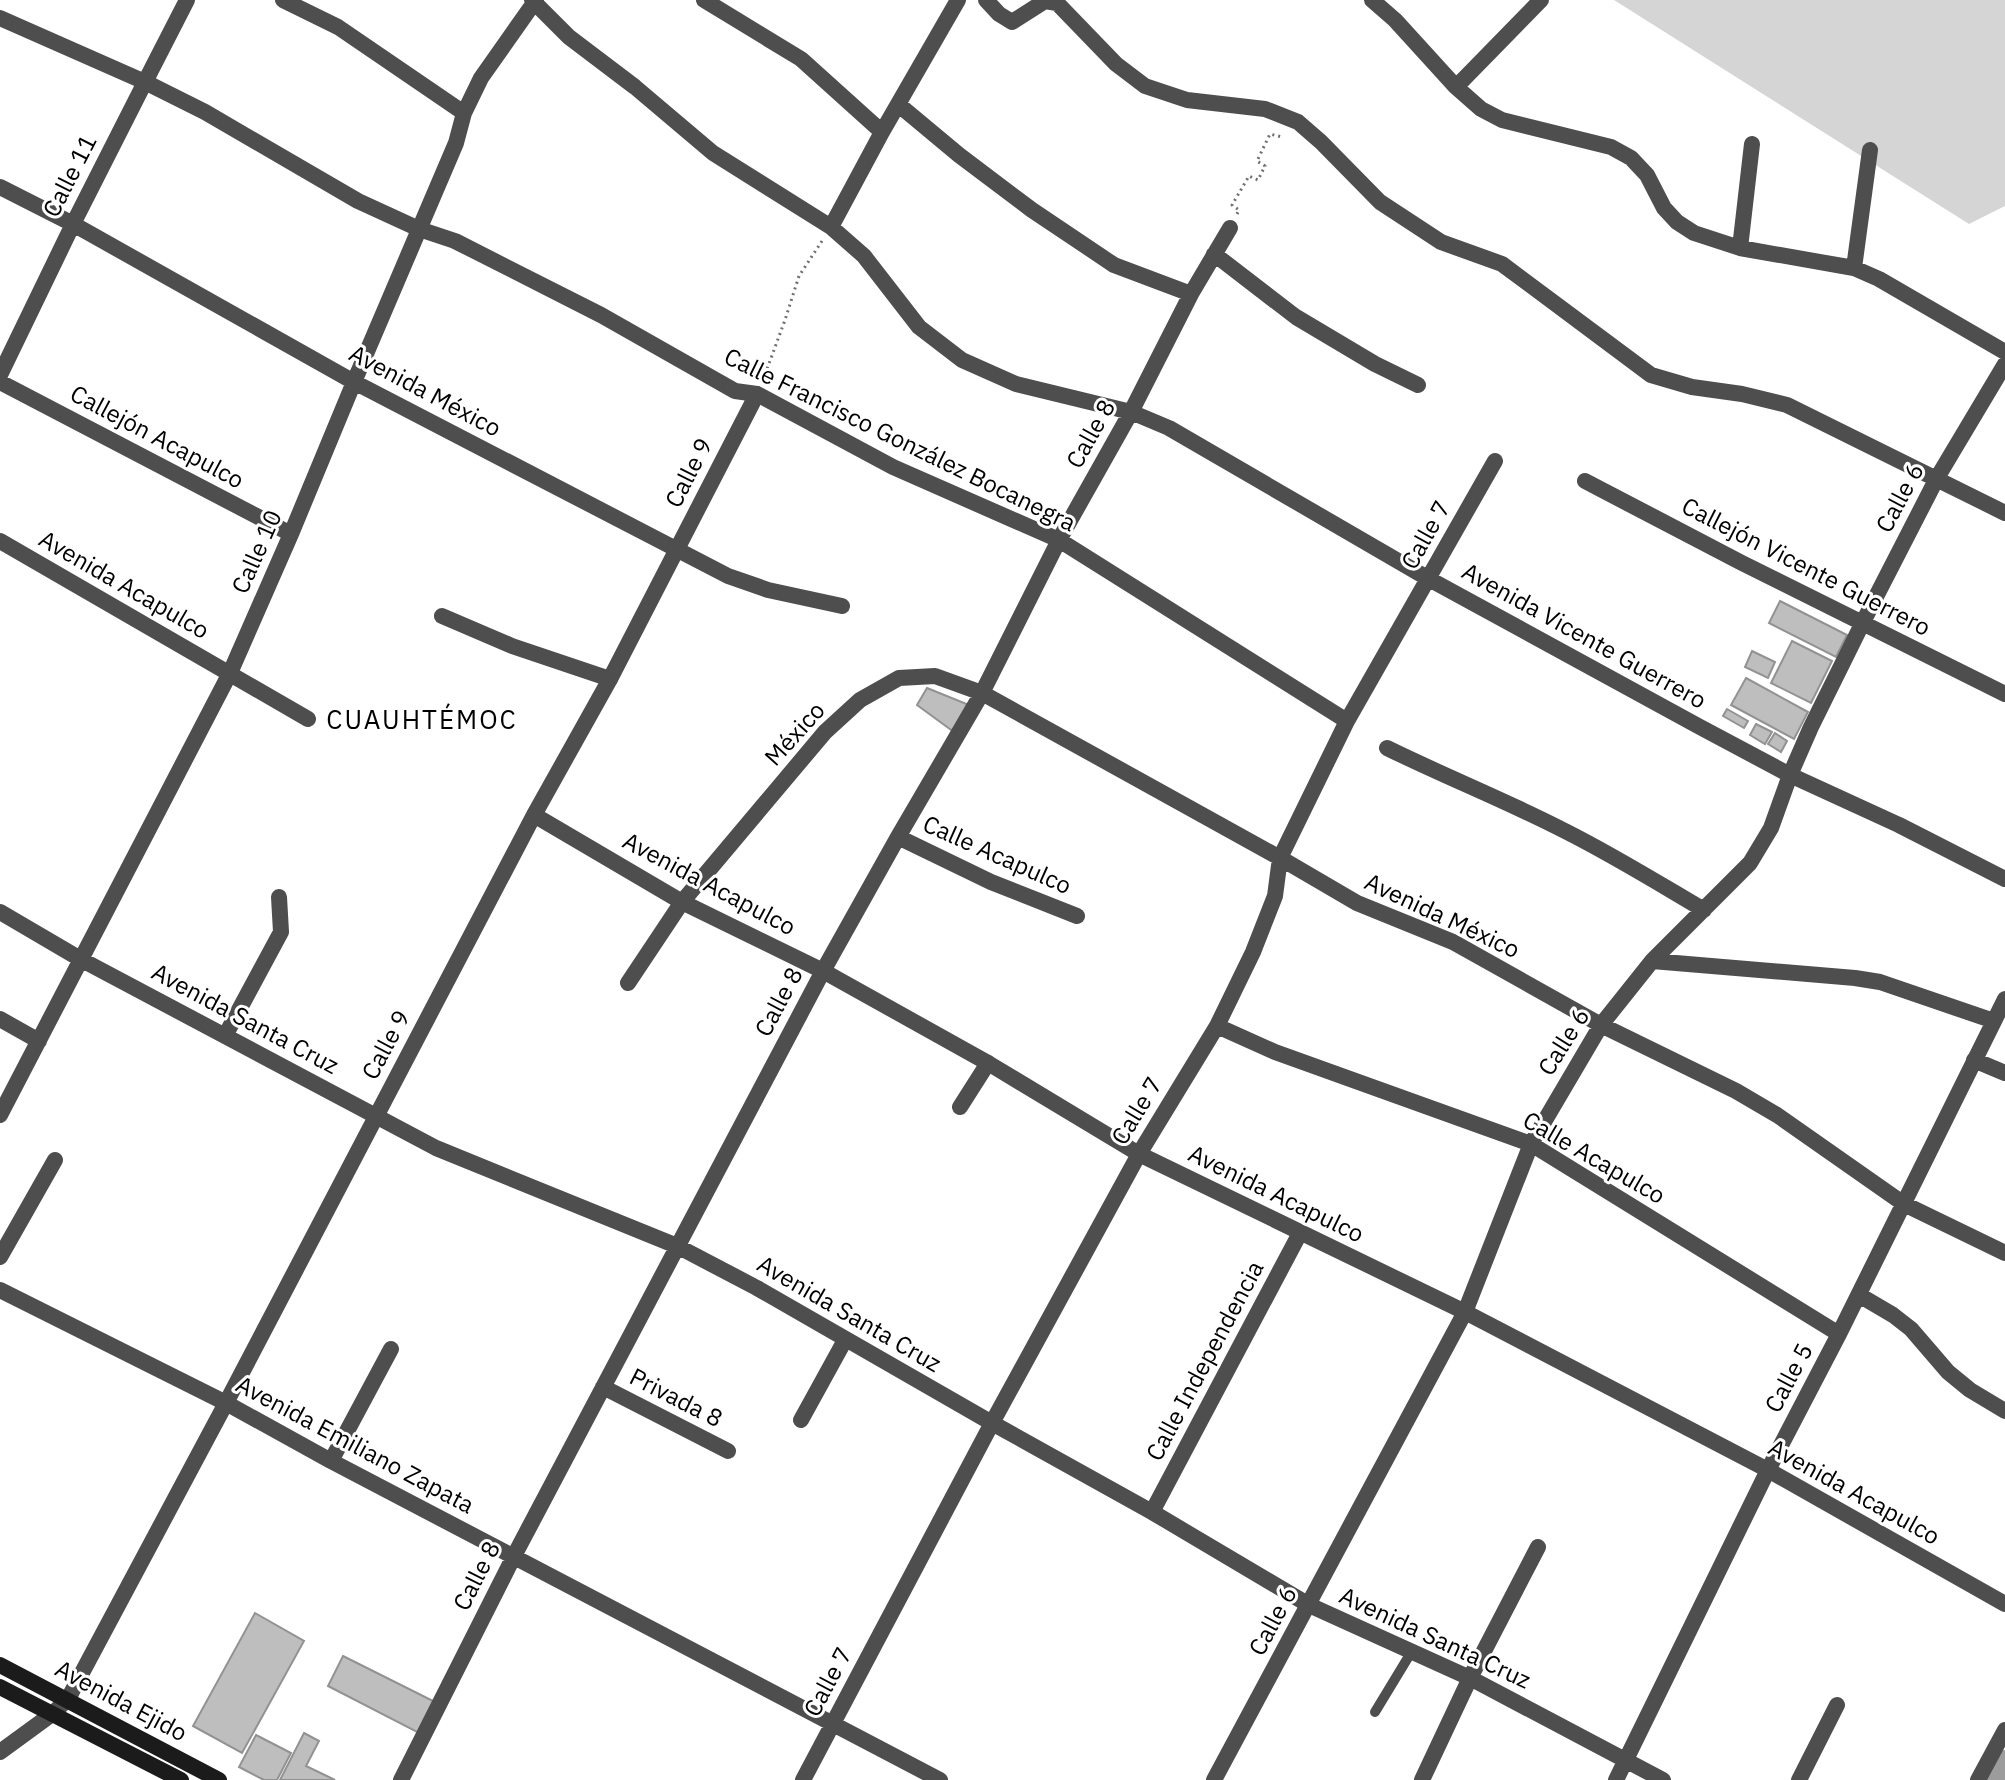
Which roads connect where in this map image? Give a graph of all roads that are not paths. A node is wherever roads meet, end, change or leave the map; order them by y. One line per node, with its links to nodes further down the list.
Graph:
1 (187, 0): 10 (street, Calle 11)
2 (283, 0): 13 (street)
3 (704, 0): 14 (street)
4 (958, 0): 12 (street)
5 (986, 0): 35 (street)
6 (1372, 0): 11 (street)
7 (1541, 0): 11 (street)
8 (534, 1): 13 (street, Calle 10); 19 (street)
9 (0, 18): 10 (street, Calle Francisco González Bocanegra)
10 (145, 82): 18 (street, Calle 11); 21 (street, Calle Francisco González Bocanegra)
11 (1456, 87): 22 (street)
12 (899, 105): 14 (street); 25 (street)
13 (464, 113): 21 (street, Calle 10)
14 (882, 132): 19 (street)
15 (1752, 144): 22 (street)
16 (1870, 150): 24 (street)
17 (0, 187): 18 (street, Avenida México)
18 (73, 224): 28 (street, Calle 11); 30 (street, Avenida México)
19 (831, 227): 33 (street, Avenida Vicente Guerrero)
20 (1230, 228): 23 (street, Calle 8)
21 (419, 229): 30 (street, Calle 10); 32 (street, Calle Francisco González Bocanegra)
22 (1740, 248): 24 (street)
23 (1214, 254): 25 (street, Calle 8); 31 (street)
24 (1854, 268): 26 (street)
25 (1191, 294): 33 (street, Calle 8)
26 (2005, 352)
27 (2005, 364): 35 (street, Calle 6)
28 (0, 375)
29 (0, 382): 38 (street, Callejón Acapulco)
30 (354, 382): 38 (street, Calle 10); 41 (street, Avenida México)
31 (1418, 385)
32 (757, 394): 39 (street, Calle Francisco González Bocanegra); 41 (street, Calle 9)
33 (1131, 412): 39 (street, Calle 8); 42 (street, Avenida Vicente Guerrero)
34 (1495, 461): 42 (street, Calle 7)
35 (1937, 478): 37 (street); 45 (street, Calle 6)
36 (1585, 481): 45 (street, Callejón Vicente Guerrero)
37 (2005, 513)
38 (291, 534): 46 (street, Calle 10)
39 (1059, 540): 48 (street, Calle 8); 51 (street, Calle Francisco González Bocanegra)
40 (0, 541): 46 (street, Avenida Acapulco)
41 (677, 549): 43 (street, Avenida México); 47 (street, Calle 9)
42 (1429, 579): 51 (street, Calle 7); 53 (street, Avenida Vicente Guerrero)
43 (842, 606)
44 (442, 616): 47 (street)
45 (1863, 622): 49 (street, Callejón Vicente Guerrero); 53 (street, Calle 6)
46 (230, 673): 50 (street, Avenida Acapulco); 63 (street, Calle 10)
47 (610, 679): 54 (street, Calle 9)
48 (982, 693): 55 (street, Calle 8); 56 (street, Avenida México); 59 (street, México)
49 (2005, 694)
50 (308, 719)
51 (1347, 721): 56 (street, Calle 7)
52 (1387, 748): 60 (street)
53 (1790, 775): 57 (street, Avenida Vicente Guerrero); 60 (street, Calle 6)
54 (534, 815): 59 (street, Avenida Acapulco); 79 (street, Calle 9)
55 (898, 837): 62 (street, Calle Acapulco); 65 (street, Calle 8)
56 (1280, 858): 70 (street, Avenida México); 71 (street, Calle 7)
57 (2005, 879)
58 (279, 897): 72 (street)
59 (682, 902): 65 (street, Avenida Acapulco); 66 (street, México)
60 (1704, 910): 64 (street, Calle 6)
61 (0, 912): 63 (street, Avenida Santa Cruz)
62 (1077, 916)
63 (82, 960): 72 (street, Avenida Santa Cruz); 73 (street, Calle 10)
64 (1652, 961): 69 (street); 70 (street, Calle 6)
65 (823, 971): 75 (street, Avenida Acapulco); 85 (street, Calle 8)
66 (628, 983)
67 (2005, 999): 69 (street, Calle 5)
68 (0, 1019): 73 (street)
69 (1994, 1021): 74 (street, Calle 5)
70 (1601, 1025): 80 (street, Calle 6); 83 (street, Avenida México)
71 (1217, 1026): 80 (street, Calle Acapulco); 81 (street, Calle 7)
72 (225, 1036): 79 (street, Avenida Santa Cruz)
73 (39, 1041): 78 (street, Calle 10)
74 (1974, 1060): 76 (street); 83 (street, Calle 5)
75 (988, 1063): 77 (street); 81 (street, Avenida Acapulco)
76 (2005, 1073)
77 (960, 1107)
78 (0, 1115)
79 (376, 1116): 85 (street, Avenida Santa Cruz); 95 (street, Calle 9)
80 (1531, 1144): 90 (street, Calle 6); 91 (street, Calle Acapulco)
81 (1139, 1154): 84 (street, Avenida Acapulco); 98 (street, Calle 7)
82 (55, 1160): 87 (street)
83 (1904, 1204): 86 (street, Avenida México); 89 (street, Calle 5)
84 (1300, 1233): 90 (street, Avenida Acapulco); 102 (street, Calle Independencia)
85 (677, 1246): 92 (street, Avenida Santa Cruz); 94 (street, Calle 8)
86 (2005, 1253)
87 (0, 1257)
88 (0, 1290): 95 (street, Avenida Emiliano Zapata)
89 (1859, 1295): 91 (street, Calle 5); 96 (street)
90 (1465, 1312): 101 (street, Avenida Acapulco); 106 (street, Calle 6)
91 (1839, 1334): 101 (street, Calle 5)
92 (845, 1340): 97 (street); 98 (street, Avenida Santa Cruz)
93 (391, 1349): 100 (street)
94 (603, 1387): 99 (street, Privada 8); 104 (street, Calle 8)
95 (226, 1403): 100 (street, Avenida Emiliano Zapata); 111 (street, Calle 9)
96 (2005, 1411)
97 (801, 1420)
98 (992, 1423): 102 (street, Avenida Santa Cruz); 115 (street, Calle 7)
99 (728, 1451)
100 (331, 1461): 104 (street, Avenida Emiliano Zapata)
101 (1768, 1470): 105 (street, Avenida Acapulco); 118 (street, Calle 5)
102 (1152, 1512): 106 (street, Avenida Santa Cruz)
103 (1538, 1547): 109 (street)
104 (514, 1556): 115 (street, Avenida Emiliano Zapata); 121 (street, Calle 8)
105 (2005, 1604)
106 (1309, 1605): 107 (street, Avenida Santa Cruz); 124 (street, Calle 6)
107 (1412, 1651): 109 (street, Avenida Santa Cruz); 113 (lane)
108 (0, 1665): 111 (main road, Avenida Ejido)
109 (1470, 1678): 118 (street, Avenida Santa Cruz); 125 (street)
110 (0, 1687): 114 (main road, Avenida Ejido)
111 (68, 1699): 114 (street, Calle 9); 120 (main road, Avenida Ejido)
112 (1837, 1705): 128 (street)
113 (1375, 1712)
114 (52, 1714): 117 (street, Calle 9); 119 (main road, Avenida Ejido)
115 (834, 1723): 122 (street, Calle 7); 123 (street, Avenida Emiliano Zapata)
116 (2005, 1730): 129 (street)
117 (0, 1752)
118 (1626, 1760): 126 (street, Calle 5); 127 (street, Avenida Santa Cruz)
119 (181, 1780)
120 (219, 1780)
121 (401, 1780)
122 (803, 1780)
123 (940, 1780)
124 (1214, 1780)
125 (1422, 1780)
126 (1616, 1780)
127 (1663, 1780)
128 (1799, 1780)
129 (1978, 1780)

